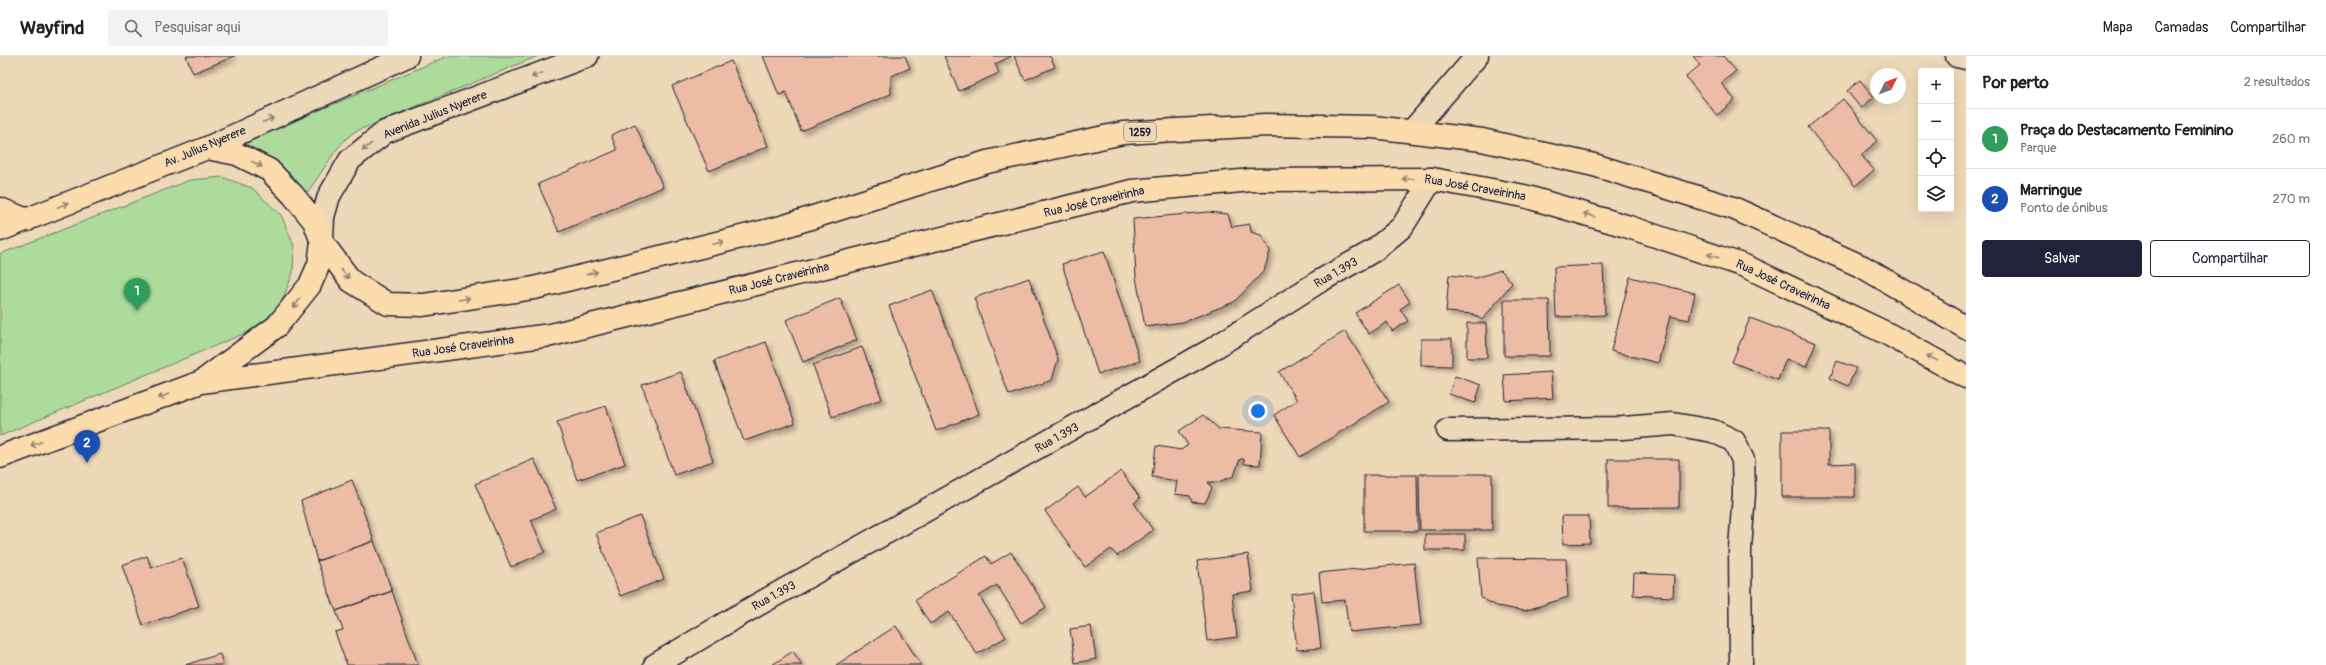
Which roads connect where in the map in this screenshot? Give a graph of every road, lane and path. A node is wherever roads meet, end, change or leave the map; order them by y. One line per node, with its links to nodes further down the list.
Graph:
1 (407, 56): 7 (street, Av. Julius Nyerere, one-way to 1)
2 (587, 56): 12 (street, Avenida Julius Nyerere, one-way to 12)
3 (1477, 56): 6 (street)
4 (1957, 56): 5 (street)
5 (1966, 58)
6 (1412, 131): 12 (main road, 1259, one-way to 6); 13 (main road, 1259)
7 (207, 148): 10 (main road, Av. Julius Nyerere, one-way to 7); 12 (main road, one-way to 12)
8 (1432, 178): 14 (main road, Rua José Craveirinha, one-way to 8); 15 (main road, Rua José Craveirinha, one-way to 15); 18 (street, Rua 1.393)
9 (0, 209): 10 (main road)
10 (26, 220): 11 (main road, Av. Julius Nyerere)
11 (0, 230)
12 (322, 242): 15 (main road, one-way to 15)
13 (1966, 328)
14 (1966, 377)
15 (200, 382): 17 (main road, one-way to 17)
16 (1448, 430): 19 (street)
17 (0, 457)
18 (655, 665)
19 (1741, 665)

